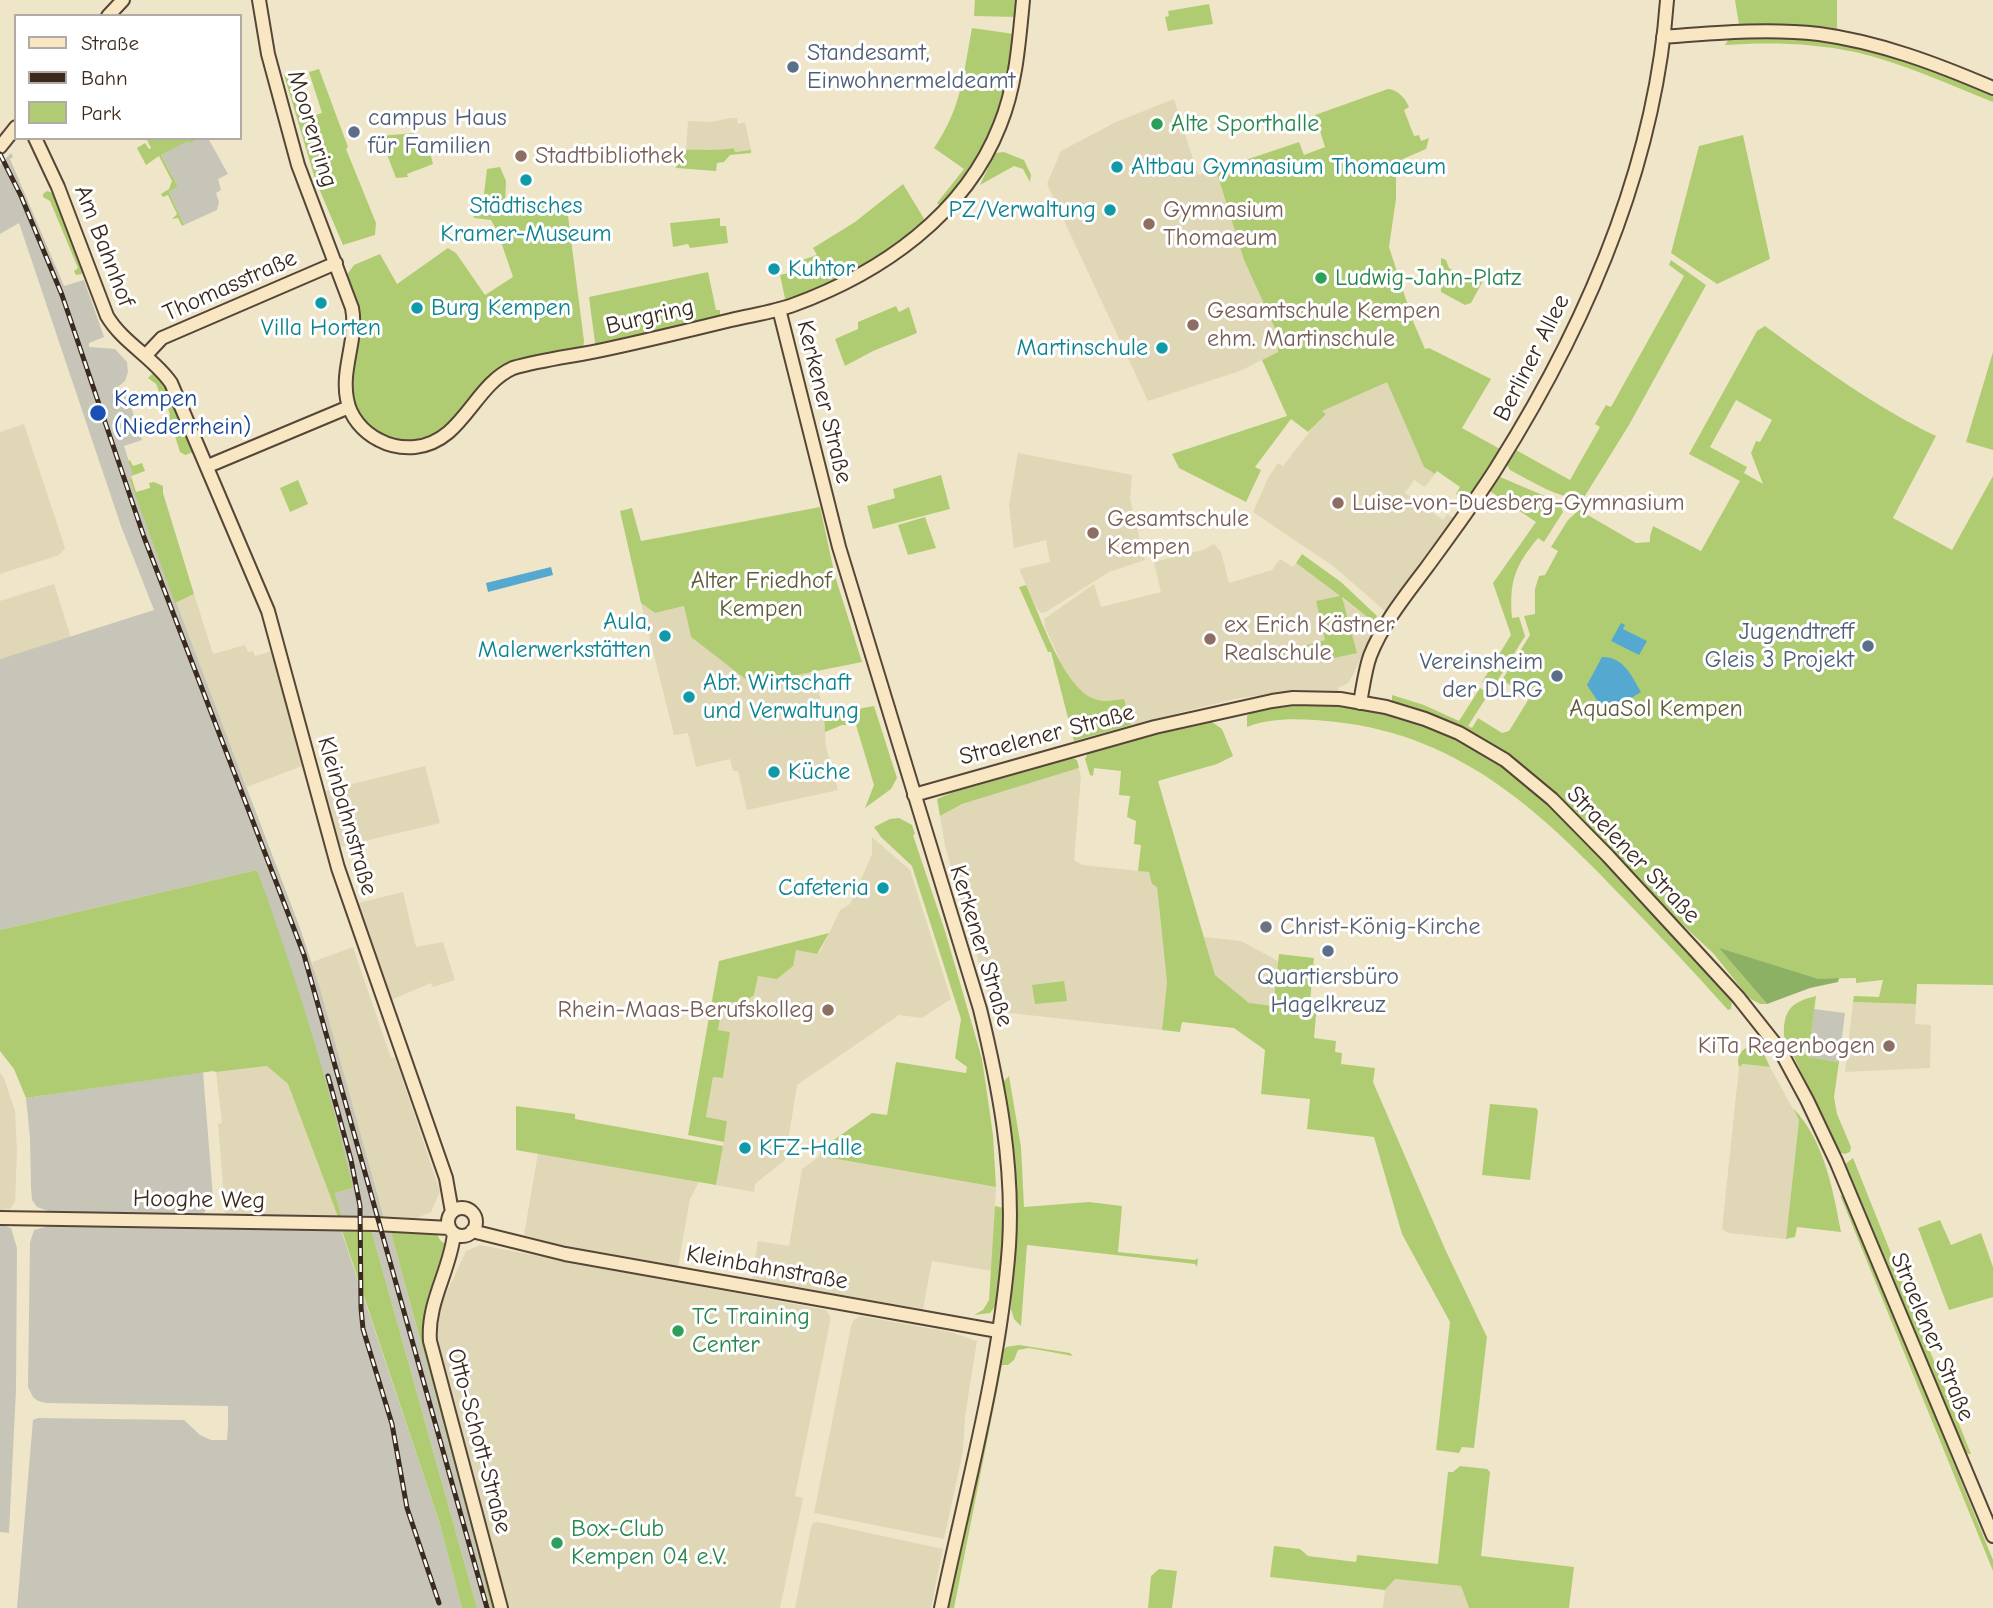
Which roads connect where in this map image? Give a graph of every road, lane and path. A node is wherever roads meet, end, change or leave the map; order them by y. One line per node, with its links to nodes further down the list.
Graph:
1 (123, 0): 5 (street)
2 (1023, 0): 14 (street, Burgring)
3 (1667, 0): 6 (street, Berliner Allee)
4 (258, 2): 13 (street, Moorenring)
5 (110, 14)
6 (1663, 37): 7 (street); 18 (street, Berliner Allee)
7 (1993, 88)
8 (14, 130): 11 (street)
9 (14, 140): 12 (street)
10 (36, 140): 15 (street, Am Bahnhof)
11 (0, 147)
12 (0, 156)
13 (336, 262): 15 (street, Thomasstraße); 16 (street)
14 (779, 309): 16 (street, Burgring); 19 (street, Kerkener Straße)
15 (146, 355): 17 (street, Am Bahnhof)
16 (349, 408): 17 (street)
17 (208, 466): 21 (street, Kleinbahnstraße)
18 (1360, 703): 19 (street, Straelener Straße); 23 (street, Straelener Straße)
19 (914, 795): 22 (street, Kerkener Straße)
20 (0, 1218): 21 (street, Hooghe Weg)
21 (460, 1223): 22 (street, Kleinbahnstraße); 24 (street, Otto-Schott-Straße)
22 (998, 1331): 25 (street, Kerkener Straße)
23 (1993, 1536)
24 (501, 1608)
25 (941, 1608)

